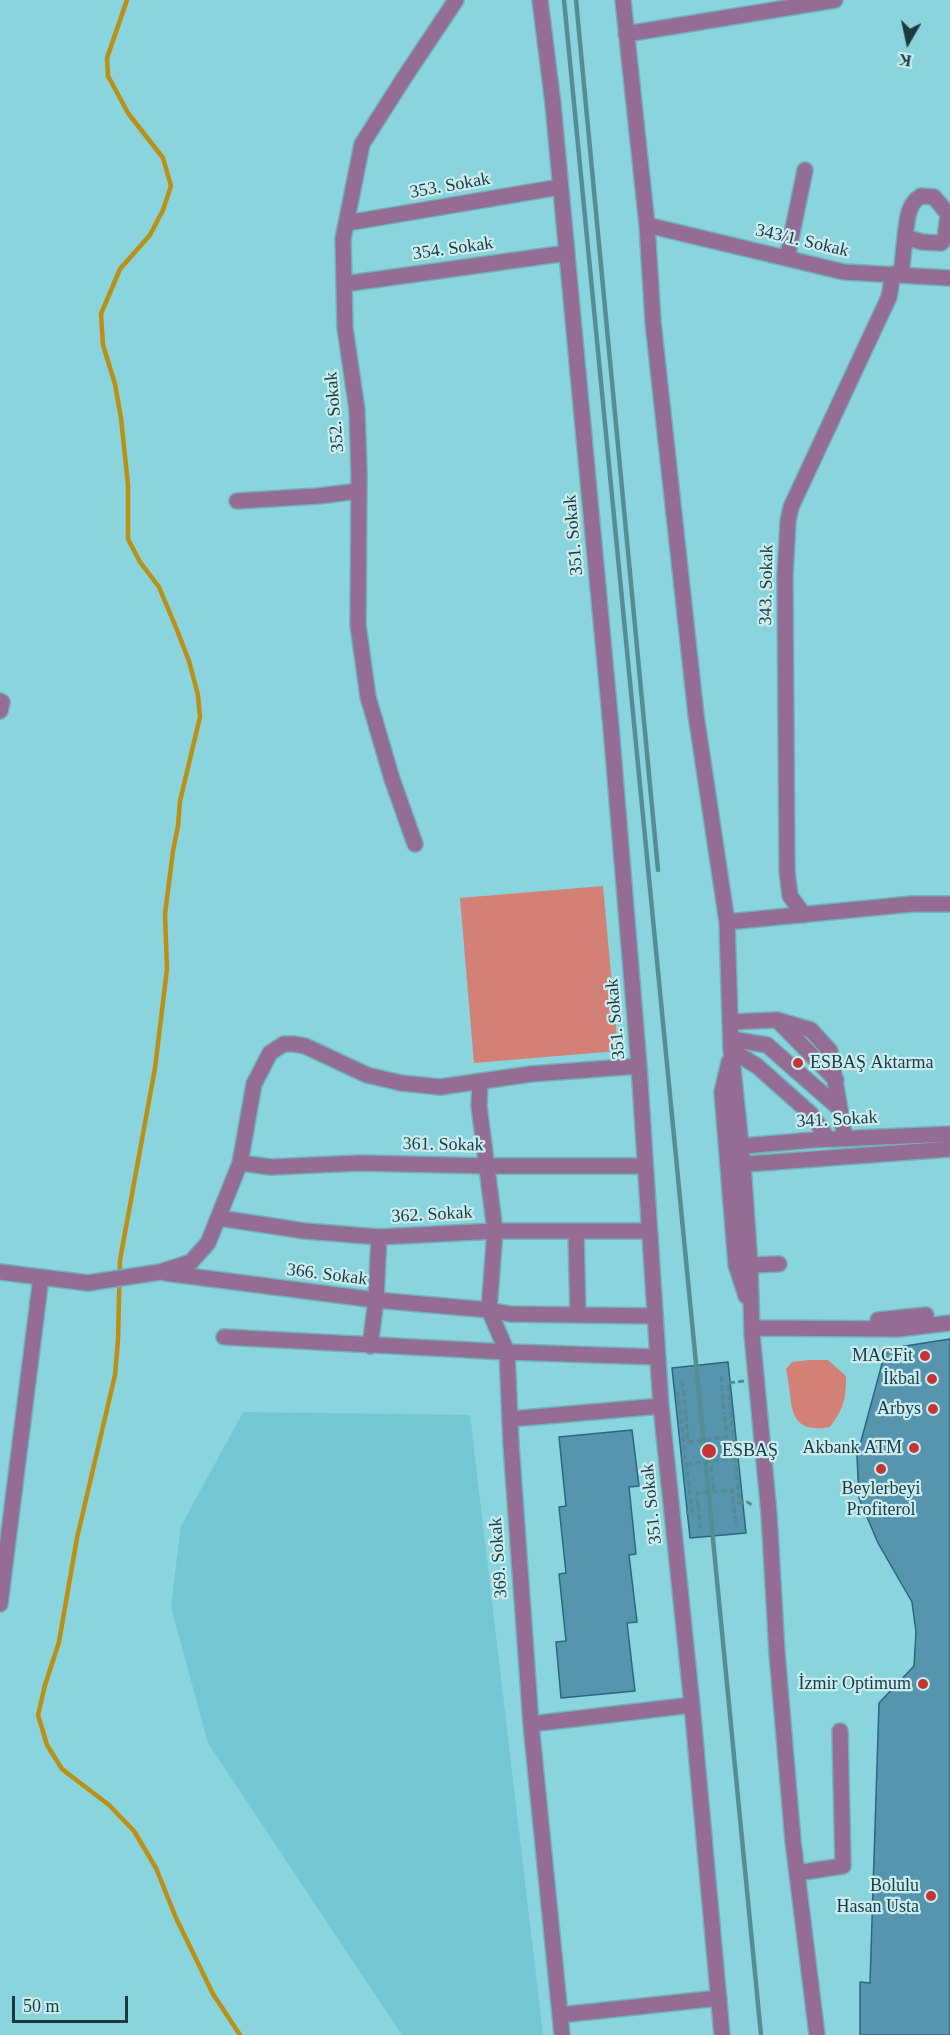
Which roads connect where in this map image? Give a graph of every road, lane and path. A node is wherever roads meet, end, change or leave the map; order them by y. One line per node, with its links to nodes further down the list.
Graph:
1 (456, 0): 8 (street, 352. Sokak)
2 (540, 0): 7 (street, 351. Sokak)
3 (623, 0): 5 (street)
4 (835, 0): 5 (street)
5 (626, 34): 9 (street)
6 (805, 170): 12 (street)
7 (560, 187): 8 (street, 353. Sokak); 11 (street, 351. Sokak)
8 (346, 223): 15 (street, 352. Sokak)
9 (647, 225): 12 (street, 343/1. Sokak); 23 (street)
10 (905, 237): 13 (street, 343. Sokak)
11 (567, 253): 15 (street, 354. Sokak); 26 (street, 351. Sokak)
12 (787, 258): 13 (street, 343/1. Sokak)
13 (897, 275): 14 (street, 343/1. Sokak); 22 (street, 343. Sokak)
14 (950, 278)
15 (344, 284): 16 (street, 352. Sokak)
16 (359, 491): 17 (street); 20 (street, 352. Sokak)
17 (237, 501)
18 (0, 701): 19 (street)
19 (0, 711)
20 (415, 844)
21 (950, 904): 22 (street)
22 (804, 915): 23 (street)
23 (727, 922): 24 (street)
24 (730, 1022): 25 (street); 28 (street)
25 (731, 1045): 28 (street); 31 (street); 32 (street)
26 (639, 1066): 27 (street); 37 (street, 351. Sokak)
27 (480, 1081): 34 (street); 36 (street, 369. Sokak)
28 (840, 1109): 30 (street)
29 (950, 1134): 30 (street, 341. Sokak)
30 (845, 1139): 31 (street, 341. Sokak)
31 (828, 1140): 32 (street, 341. Sokak)
32 (734, 1147): 35 (street)
33 (950, 1149): 35 (street, 341. Sokak)
34 (240, 1163): 36 (street, 361. Sokak); 38 (street)
35 (736, 1165): 44 (street); 54 (street)
36 (488, 1166): 37 (street, 361. Sokak); 39 (street, 369. Sokak)
37 (645, 1166): 40 (street, 351. Sokak)
38 (219, 1218): 42 (street, 362. Sokak); 46 (street)
39 (495, 1231): 41 (street, 362. Sokak); 42 (street, 362. Sokak); 49 (street, 369. Sokak)
40 (649, 1231): 41 (street, 362. Sokak); 52 (street, 351. Sokak)
41 (576, 1232): 51 (street)
42 (379, 1237): 48 (street)
43 (779, 1264): 44 (street)
44 (750, 1265): 54 (street)
45 (0, 1272): 47 (street)
46 (160, 1272): 47 (street); 48 (street, 366. Sokak)
47 (41, 1277): 76 (street)
48 (376, 1300): 49 (street, 366. Sokak); 58 (street)
49 (489, 1310): 51 (street, 366. Sokak); 59 (street, 369. Sokak)
50 (950, 1313): 56 (street)
51 (578, 1315): 52 (street, 366. Sokak)
52 (655, 1316): 60 (street, 351. Sokak)
53 (950, 1323): 56 (street)
54 (752, 1325): 56 (street); 62 (street)
55 (950, 1330): 56 (street)
56 (845, 1332)
57 (224, 1337): 58 (street)
58 (370, 1346): 59 (street)
59 (507, 1352): 60 (street); 66 (street, 369. Sokak)
60 (658, 1357): 64 (street, 351. Sokak)
61 (721, 1376): 67 (path, bridge)
62 (756, 1378): 68 (path); 81 (street)
63 (682, 1381): 67 (path, bridge)
64 (661, 1406): 66 (street); 78 (street, 351. Sokak)
65 (681, 1417): 70 (path)
66 (511, 1419): 79 (street, 369. Sokak)
67 (708, 1439): 69 (path)
68 (735, 1458): 69 (path, bridge); 72 (path)
69 (710, 1461): 70 (path, bridge); 71 (path)
70 (686, 1464): 73 (path)
71 (714, 1492): 74 (path, bridge); 75 (path, bridge)
72 (739, 1503)
73 (692, 1512)
74 (736, 1526)
75 (700, 1529)
76 (4, 1547): 77 (street)
77 (0, 1604)
78 (692, 1705): 79 (street); 82 (street, 351. Sokak)
79 (531, 1724): 83 (street, 369. Sokak)
80 (840, 1731): 81 (street)
81 (797, 1873): 86 (street)
82 (719, 1998): 83 (street); 85 (street, 351. Sokak)
83 (560, 2015): 84 (street, 369. Sokak)
84 (562, 2035)
85 (722, 2035)
86 (817, 2035)

